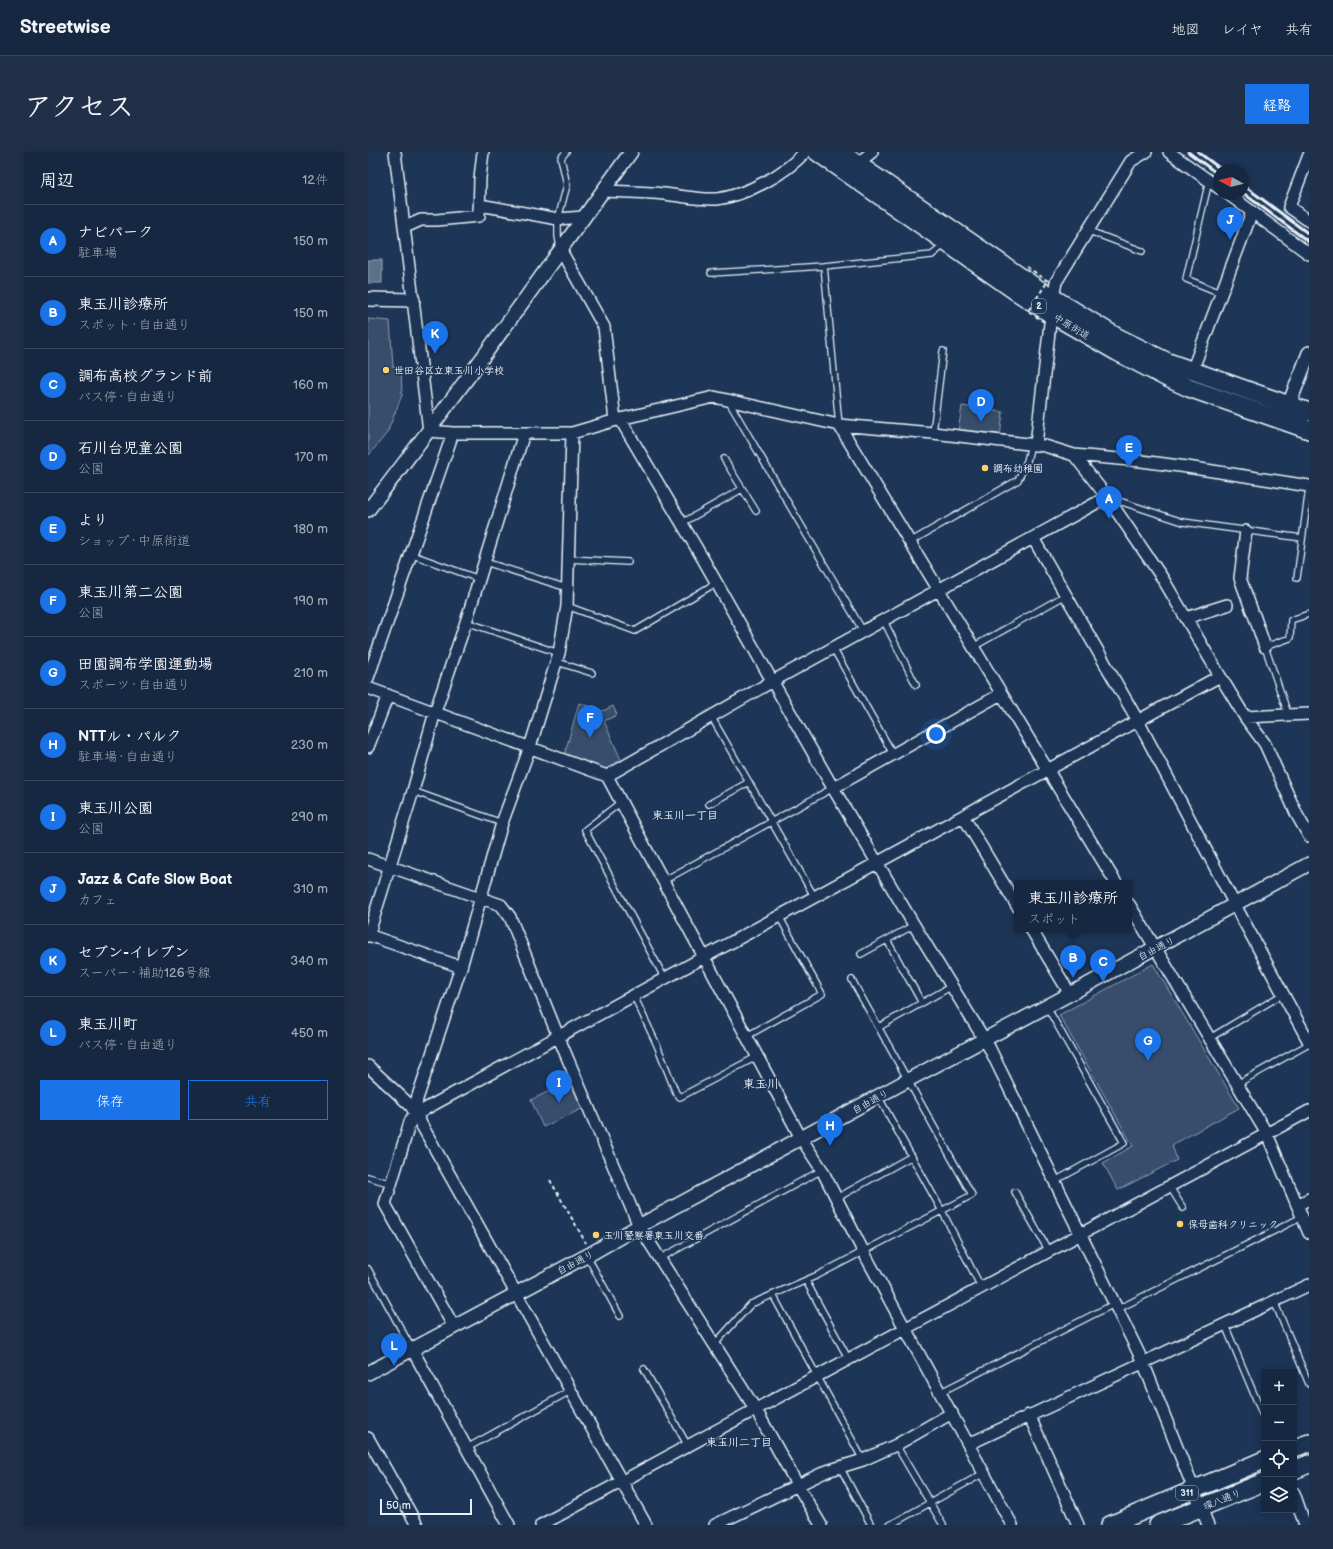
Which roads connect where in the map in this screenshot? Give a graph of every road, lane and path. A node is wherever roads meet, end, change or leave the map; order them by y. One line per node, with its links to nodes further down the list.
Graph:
1 (395, 152): 22 (street)
2 (483, 152): 17 (street)
3 (566, 152): 20 (lane)
4 (631, 152): 15 (street)
5 (805, 152): 15 (street)
6 (817, 152): 24 (main road, 中原街道 / 2)
7 (840, 152): 12 (main road, 中原街道 / 2)
8 (872, 152): 12 (street)
9 (1146, 152): 23 (street)
10 (1168, 152): 13 (street)
11 (1309, 155): 21 (street)
12 (857, 164): 34 (main road, 中原街道 / 2)
13 (1209, 181): 14 (street); 31 (lane)
14 (1213, 184)
15 (603, 191): 19 (street)
16 (1236, 200): 18 (street)
17 (480, 205): 20 (street); 22 (street)
18 (1252, 212): 27 (street); 31 (street)
19 (583, 218): 20 (street); 25 (street)
20 (558, 219): 25 (lane)
21 (1309, 221)
22 (405, 228): 33 (street)
23 (1089, 231): 26 (lane); 34 (street)
24 (947, 242): 28 (lane); 34 (main road, 中原街道 / 2)
25 (560, 249): 41 (street); 45 (street)
26 (1142, 251)
27 (1309, 254)
28 (824, 266): 30 (lane); 43 (lane)
29 (1027, 267): 34 (path, bridge)
30 (711, 273)
31 (1221, 293): 37 (street)
32 (368, 299): 33 (street)
33 (413, 300): 45 (street)
34 (1050, 311): 37 (main road, 中原街道 / 2); 42 (main road, 中原街道 / 2); 50 (street)
35 (943, 351): 49 (lane)
36 (1309, 352): 39 (street)
37 (1192, 371): 39 (main road, 中原街道 / 2)
38 (728, 400): 41 (street); 43 (street); 79 (lane)
39 (1289, 404): 40 (main road, 中原街道 / 2); 42 (street)
40 (1309, 412)
41 (617, 419): 48 (street); 58 (street)
42 (1283, 421): 44 (main road, 中原街道 / 2)
43 (839, 425): 49 (street); 62 (street)
44 (1309, 430)
45 (429, 431): 46 (street); 56 (street)
46 (453, 433): 47 (street); 63 (street)
47 (524, 433): 48 (street); 65 (street)
48 (572, 433): 64 (street)
49 (933, 433): 50 (street)
50 (1034, 444): 51 (street); 62 (lane)
51 (1074, 455): 53 (street); 55 (street)
52 (724, 459): 54 (lane)
53 (1309, 487): 61 (lane)
54 (742, 489): 57 (lane); 58 (lane)
55 (1107, 497): 59 (lane); 60 (street); 76 (street)
56 (368, 510)
57 (756, 511)
58 (682, 523): 69 (street)
59 (1246, 531): 61 (lane); 80 (street)
60 (1033, 538): 71 (street); 72 (street)
61 (1302, 538): 67 (lane)
62 (910, 542): 71 (street)
63 (410, 554): 68 (lane); 86 (street)
64 (568, 559): 66 (lane); 70 (street)
65 (485, 562): 68 (street); 70 (lane)
66 (628, 562)
67 (1297, 578)
68 (479, 579): 78 (street)
69 (716, 583): 74 (lane); 87 (street)
70 (567, 588): 74 (street)
71 (937, 589): 77 (street); 81 (street)
72 (1066, 595): 81 (lane); 97 (street)
73 (1227, 605): 76 (street)
74 (567, 606): 83 (street)
75 (1309, 614): 80 (lane)
76 (1186, 618): 85 (street)
77 (883, 619): 79 (street); 88 (lane)
78 (466, 622): 83 (lane); 92 (street)
79 (863, 631): 82 (street)
80 (1265, 646): 93 (lane)
81 (973, 647): 90 (street)
82 (833, 648): 87 (street); 100 (lane)
83 (558, 657): 84 (lane); 98 (street)
84 (592, 673)
85 (1220, 676): 96 (street); 97 (street)
86 (368, 678)
87 (773, 681): 95 (street); 104 (street)
88 (916, 685)
89 (368, 688): 91 (street)
90 (1002, 694): 100 (street); 101 (street)
91 (388, 695): 92 (street); 99 (street)
92 (435, 712): 98 (street); 105 (street)
93 (1288, 714): 94 (street); 96 (street)
94 (1309, 714)
95 (711, 716): 102 (street); 103 (lane)
96 (1245, 717): 111 (street)
97 (1138, 721): 101 (street); 121 (street)
98 (530, 746): 102 (street); 110 (street)
99 (368, 747)
100 (893, 754): 104 (street)
101 (1048, 771): 108 (street); 116 (street)
102 (607, 776): 106 (street)
103 (748, 782): 107 (lane); 109 (lane)
104 (833, 788): 109 (lane); 113 (street)
105 (413, 791): 110 (lane); 115 (street)
106 (621, 802): 117 (street); 132 (lane)
107 (709, 804)
108 (963, 816): 113 (street); 120 (street)
109 (771, 822): 117 (lane); 118 (lane)
110 (502, 823): 119 (street)
111 (1309, 836)
112 (368, 859): 115 (street)
113 (877, 862): 118 (street); 124 (street)
114 (1309, 864): 121 (street, 自由通り)
115 (390, 866): 119 (street); 126 (street)
116 (1114, 880)
117 (663, 881): 130 (street)
118 (814, 896): 123 (street)
119 (481, 898): 131 (street); 141 (street)
120 (1014, 901)
121 (1235, 905): 128 (street, 自由通り); 136 (street)
122 (1132, 909): 128 (street)
123 (778, 916): 130 (street); 142 (lane)
124 (914, 925): 127 (lane); 134 (street)
125 (1033, 932): 135 (street)
126 (368, 935): 131 (street)
127 (887, 940): 129 (lane); 138 (lane)
128 (1156, 948): 135 (street, 自由通り); 143 (street)
129 (862, 954)
130 (704, 957): 132 (street); 142 (street)
131 (461, 968): 152 (street)
132 (665, 979): 137 (street)
133 (852, 980): 140 (lane)
134 (952, 986): 138 (lane); 144 (street)
135 (1070, 994): 139 (street, 自由通り)
136 (1283, 994): 143 (lane); 145 (street)
137 (634, 996): 141 (street); 146 (lane)
138 (922, 1003): 140 (lane)
139 (1047, 1007): 144 (street, 自由通り); 159 (lane)
140 (879, 1027): 148 (lane)
141 (558, 1036): 152 (street); 169 (street)
142 (747, 1036): 146 (street)
143 (1210, 1038): 149 (street)
144 (985, 1040): 148 (street, 自由通り); 159 (street)
145 (1309, 1043): 149 (lane)
146 (758, 1056): 154 (street)
147 (368, 1066): 152 (street)
148 (908, 1080): 150 (street, 自由通り); 167 (lane)
149 (1237, 1084): 153 (street)
150 (878, 1096): 154 (street, 自由通り); 155 (lane)
151 (1309, 1110): 153 (street)
152 (415, 1115): 160 (street); 180 (street)
153 (1267, 1134): 161 (street); 165 (street)
154 (801, 1138): 156 (street); 169 (street, 自由通り)
155 (912, 1156): 163 (lane); 167 (lane)
156 (822, 1170): 163 (street); 175 (lane)
157 (368, 1176): 160 (lane)
158 (550, 1180): 174 (path)
159 (1055, 1181): 171 (street)
160 (392, 1184): 186 (street)
161 (1170, 1186): 166 (lane); 171 (street)
162 (1015, 1192): 173 (lane)
163 (837, 1198): 172 (street)
164 (1309, 1199): 165 (street)
165 (1297, 1205): 168 (street)
166 (1183, 1208)
167 (942, 1211): 172 (lane); 179 (lane)
168 (1302, 1216): 170 (street); 183 (lane)
169 (639, 1226): 174 (street, 自由通り); 175 (street)
170 (1309, 1233)
171 (1080, 1234): 173 (street); 183 (street)
172 (863, 1250): 177 (lane); 187 (street)
173 (1048, 1250): 179 (street)
174 (589, 1254): 180 (street, 自由通り); 184 (lane)
175 (659, 1259): 188 (street)
176 (368, 1268): 189 (lane)
177 (806, 1281): 181 (lane); 190 (lane)
178 (1309, 1285): 182 (street)
179 (981, 1287): 187 (street)
180 (516, 1294): 186 (street, 自由通り); 196 (street)
181 (772, 1295): 188 (lane); 194 (lane)
182 (1274, 1301): 185 (street); 195 (lane)
183 (1116, 1307): 191 (street); 197 (lane)
184 (620, 1316)
185 (1225, 1325): 191 (street); 199 (lane)
186 (454, 1327): 189 (street, 自由通り)
187 (905, 1328): 190 (street); 197 (street)
188 (714, 1344): 198 (street)
189 (412, 1349): 193 (street, 自由通り); 208 (street)
190 (848, 1358): 194 (street)
191 (1144, 1362): 201 (street); 218 (street)
192 (644, 1369): 206 (lane)
193 (368, 1372)
194 (817, 1375): 198 (street); 209 (lane)
195 (1309, 1384)
196 (570, 1391): 208 (lane); 215 (street)
197 (941, 1392): 200 (street)
198 (756, 1410): 206 (street); 217 (street)
199 (1261, 1411)
200 (952, 1413): 204 (street); 205 (street)
201 (1029, 1415): 204 (street); 232 (street)
202 (368, 1438): 222 (street)
203 (1309, 1443): 207 (main road)
204 (969, 1444): 214 (street)
205 (896, 1445): 209 (street); 220 (lane)
206 (688, 1446): 215 (street)
207 (1297, 1447)
208 (467, 1448): 223 (street)
209 (863, 1460): 212 (street)
210 (1261, 1461): 218 (main road, 環八通り / 311)
211 (1309, 1464): 213 (main road)
212 (840, 1467): 217 (street); 228 (lane)
213 (1297, 1469)
214 (984, 1473): 220 (lane); 231 (street)
215 (621, 1481): 224 (street); 225 (street)
216 (1261, 1483): 221 (main road, 環八通り / 311)
217 (798, 1486): 226 (street); 227 (street)
218 (1194, 1489): 221 (street); 233 (main road, 環八通り / 311)
219 (1297, 1502): 236 (street)
220 (930, 1503): 229 (lane); 230 (lane)
221 (1201, 1508): 234 (main road, 環八通り / 311); 235 (street)
222 (417, 1525)
223 (509, 1525)
224 (541, 1525)
225 (646, 1525)
226 (715, 1525)
227 (821, 1525)
228 (871, 1525)
229 (890, 1525)
230 (943, 1525)
231 (1012, 1525)
232 (1078, 1525)
233 (1110, 1525)
234 (1158, 1525)
235 (1208, 1525)
236 (1305, 1525)

